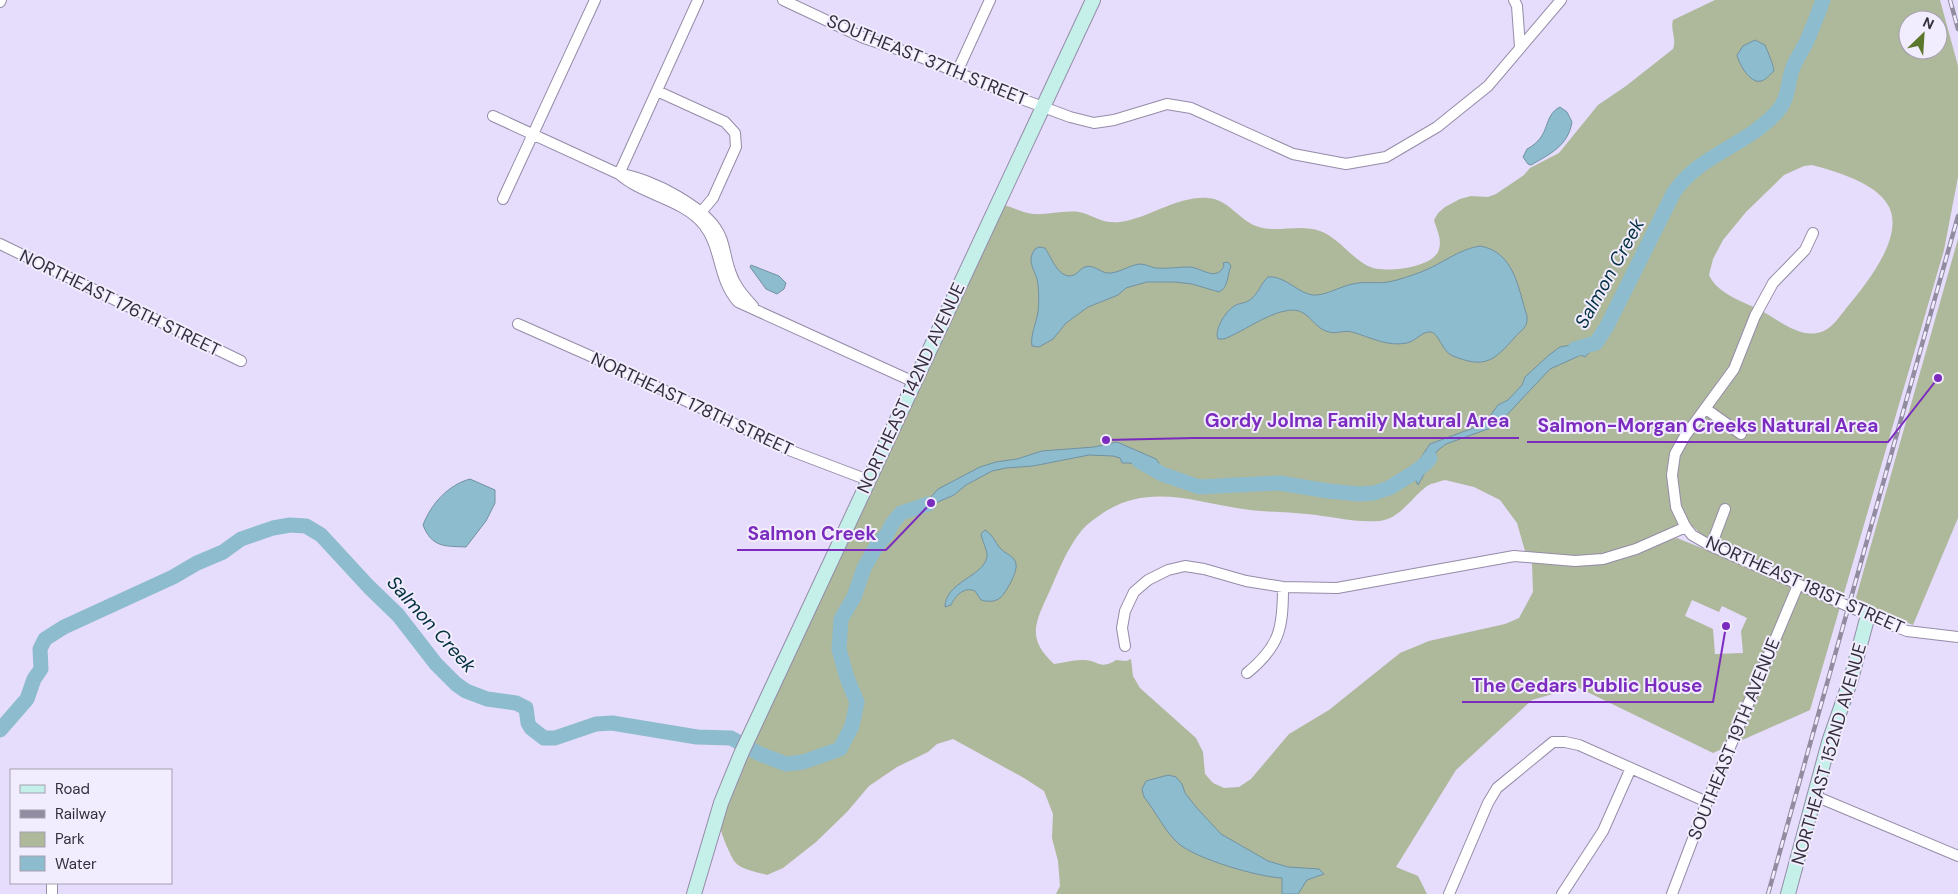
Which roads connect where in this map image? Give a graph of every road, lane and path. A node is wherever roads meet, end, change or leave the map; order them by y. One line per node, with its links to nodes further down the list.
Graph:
1 (595, 0): 13 (street)
2 (698, 0): 10 (street)
3 (785, 0): 9 (street, SOUTHEAST 37TH STREET)
4 (990, 0): 9 (street)
5 (1093, 0): 11 (street, NORTHEAST 142ND AVENUE)
6 (1514, 0): 8 (street)
7 (1561, 0): 8 (street, SOUTHEAST 37TH STREET)
8 (1520, 48): 11 (street, SOUTHEAST 37TH STREET)
9 (957, 72): 11 (street, SOUTHEAST 37TH STREET)
10 (657, 91): 14 (street); 16 (street)
11 (1043, 106): 21 (street, NORTHEAST 142ND AVENUE)
12 (493, 116): 13 (street)
13 (533, 134): 14 (street); 15 (street)
14 (619, 174): 16 (street)
15 (503, 199)
16 (699, 215): 21 (street)
17 (1813, 232): 22 (street)
18 (0, 244): 20 (street, NORTHEAST 176TH STREET)
19 (518, 324): 24 (street, NORTHEAST 178TH STREET)
20 (241, 361)
21 (914, 382): 24 (street, NORTHEAST 142ND AVENUE)
22 (1706, 410): 23 (street); 26 (street)
23 (1741, 434)
24 (868, 480): 38 (street, NORTHEAST 142ND AVENUE)
25 (1725, 509): 27 (street)
26 (1686, 527): 27 (street, NORTHEAST 181ST STREET); 29 (street)
27 (1711, 546): 28 (street, NORTHEAST 181ST STREET)
28 (1798, 585): 30 (street, NORTHEAST 181ST STREET); 36 (street, SOUTHEAST 19TH AVENUE)
29 (1283, 587): 32 (street); 33 (street)
30 (1868, 615): 31 (street, NORTHEAST 181ST STREET); 35 (street, NORTHEAST 152ND AVENUE)
31 (1958, 637)
32 (1125, 646)
33 (1247, 673)
34 (1631, 768): 36 (street); 39 (street); 40 (street)
35 (1815, 796): 37 (street); 42 (street, NORTHEAST 152ND AVENUE)
36 (1707, 802): 41 (street, SOUTHEAST 19TH AVENUE)
37 (1958, 856)
38 (694, 894)
39 (1449, 894)
40 (1562, 894)
41 (1672, 894)
42 (1788, 894)

